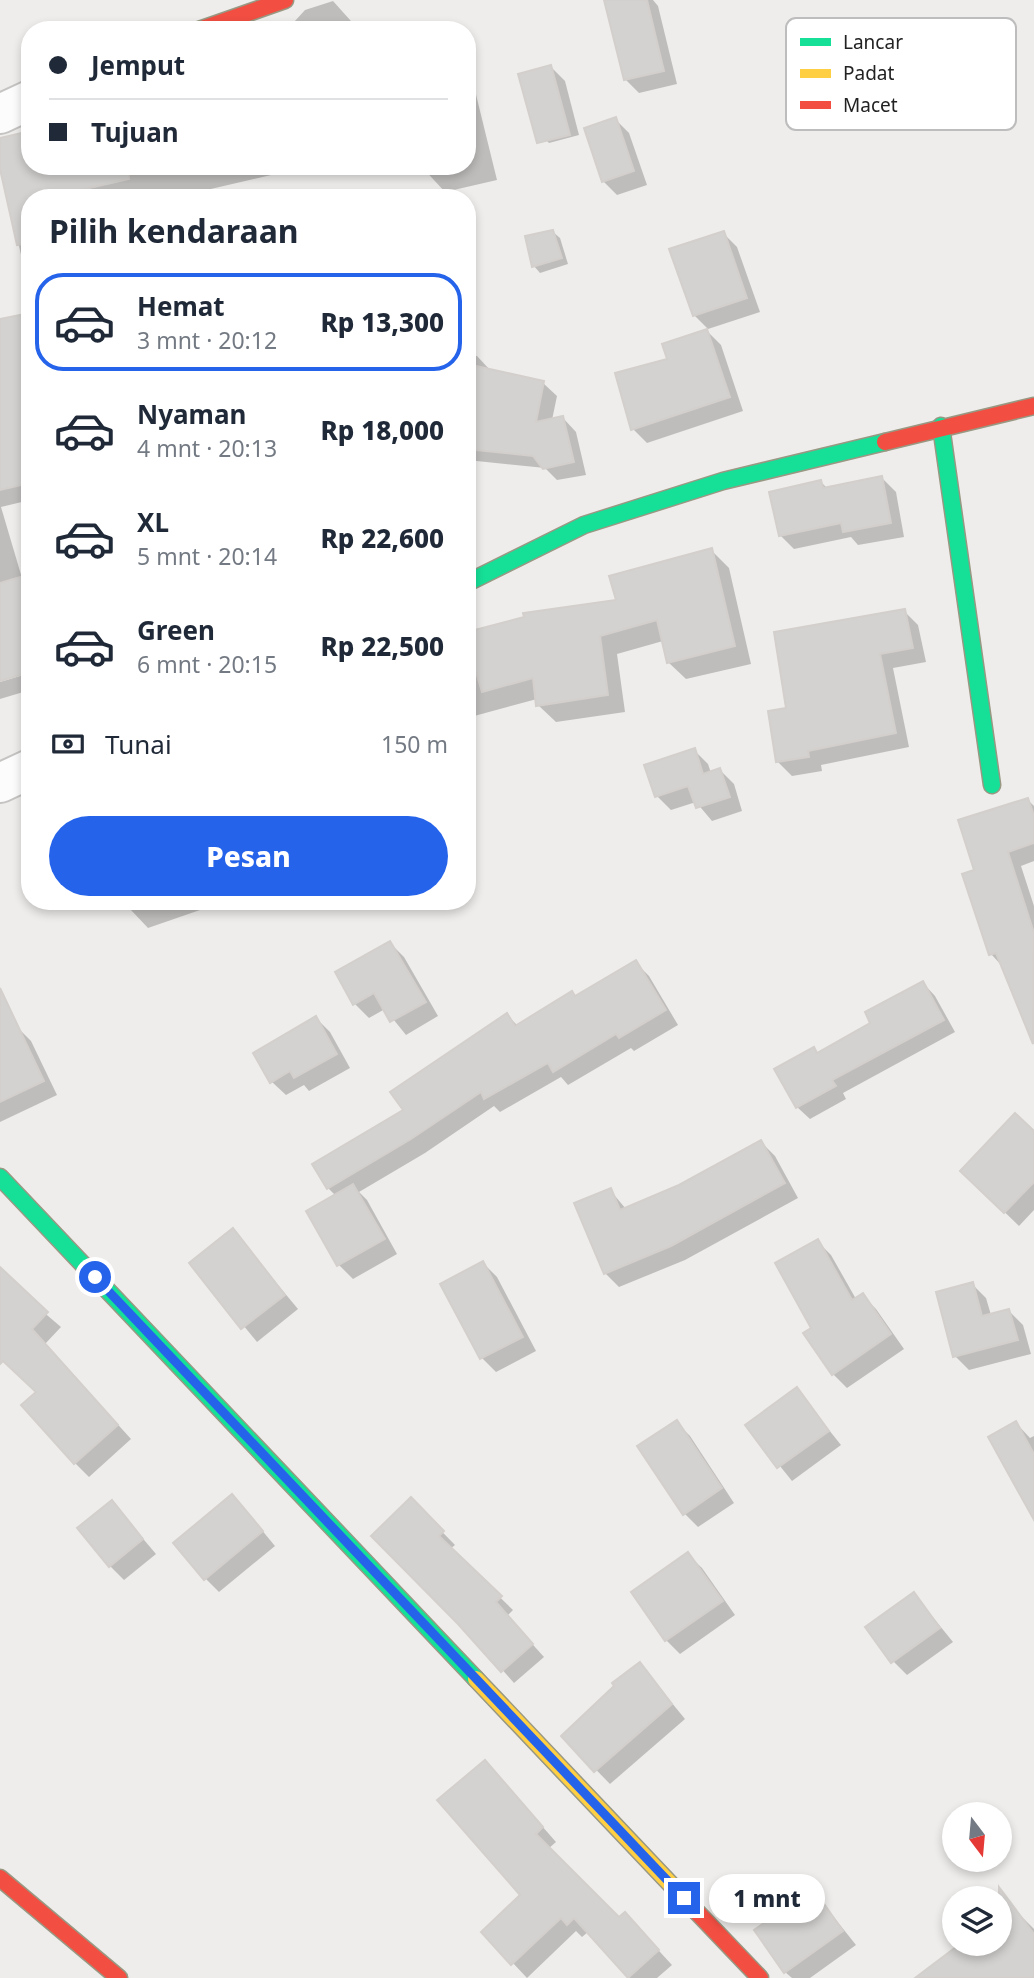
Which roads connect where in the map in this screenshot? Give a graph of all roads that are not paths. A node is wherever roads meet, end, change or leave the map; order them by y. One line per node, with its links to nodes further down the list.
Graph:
1 (285, 0): 2 (street)
2 (225, 21)
3 (21, 104): 4 (street)
4 (0, 114)
5 (1034, 406): 6 (street)
6 (941, 426): 7 (street); 10 (street)
7 (476, 579)
8 (21, 773): 9 (street)
9 (0, 783)
10 (992, 785)
11 (0, 1177): 14 (street)
12 (0, 1878): 13 (street)
13 (119, 1978)
14 (761, 1978)

